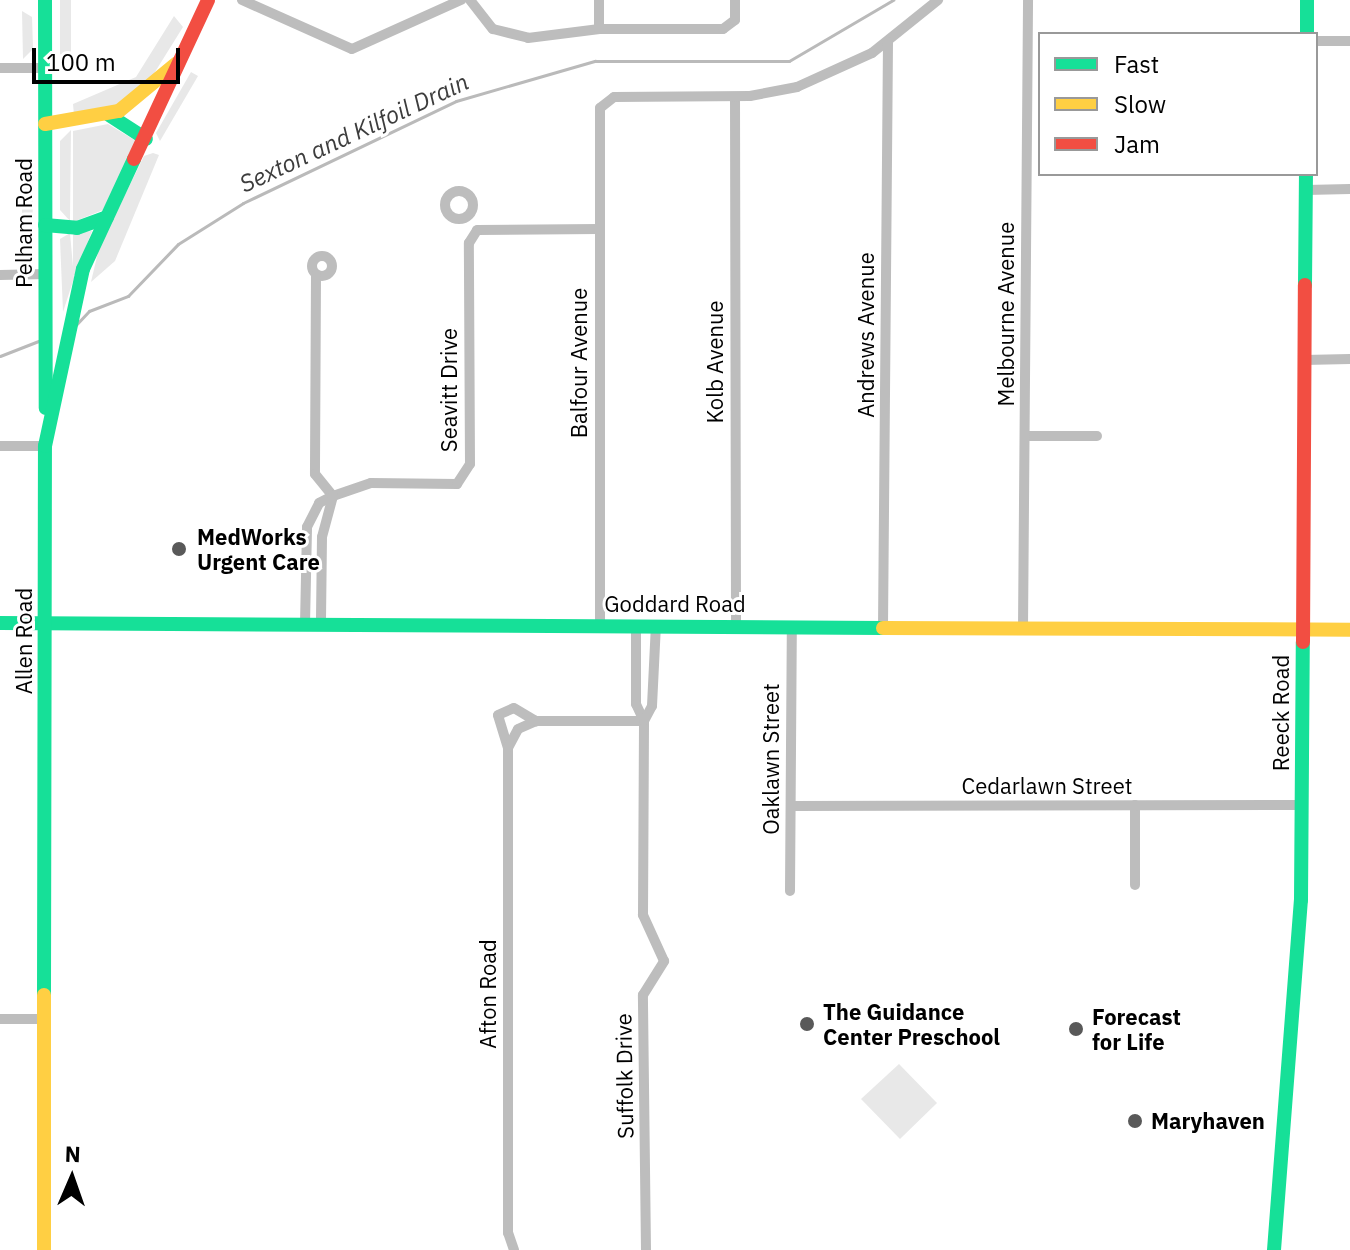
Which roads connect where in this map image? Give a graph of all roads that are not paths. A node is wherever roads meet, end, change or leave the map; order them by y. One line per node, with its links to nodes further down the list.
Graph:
1 (45, 0): 18 (main road, Pelham Road)
2 (208, 0): 16 (main road, Allen Road)
3 (242, 0): 4 (street)
4 (461, 0)
5 (470, 0): 11 (street)
6 (599, 0): 11 (street)
7 (735, 0): 11 (street)
8 (938, 0): 15 (street)
9 (1028, 0): 36 (street, Melbourne Avenue)
10 (1307, 0): 12 (main road)
11 (599, 29)
12 (1307, 32)
13 (1318, 41): 14 (street)
14 (1350, 41)
15 (888, 42): 19 (street); 49 (street, Andrews Avenue)
16 (183, 57): 20 (main road, Allen Road); 22 (main road, Allen Road)
17 (0, 68): 18 (street)
18 (45, 68): 21 (main road, Pelham Road)
19 (735, 97): 29 (street, Balfour Avenue); 47 (street, Kolb Avenue)
20 (109, 115): 21 (main road, Allen Road); 22 (main road)
21 (45, 124): 28 (main road, Pelham Road)
22 (146, 139): 26 (main road, Allen Road)
23 (1306, 176): 25 (main road, Reeck Road)
24 (1350, 189): 25 (street)
25 (1306, 190): 35 (main road, Reeck Road)
26 (107, 217): 28 (main road); 39 (main road, Allen Road)
27 (467, 217): 30 (street)
28 (45, 225): 31 (main road, Pelham Road)
29 (599, 229): 30 (street); 45 (street, Balfour Avenue)
30 (477, 230): 40 (street, Seavitt Drive)
31 (46, 274): 32 (street); 39 (main road, Pelham Road)
32 (0, 275)
33 (316, 275): 40 (street)
34 (1350, 359): 35 (street)
35 (1304, 360): 51 (main road, Reeck Road)
36 (1025, 436): 37 (street); 50 (street, Melbourne Avenue)
37 (1097, 436)
38 (0, 446): 39 (street)
39 (45, 446): 42 (main road, Allen Road)
40 (333, 496): 43 (street); 43 (street)
41 (0, 623): 42 (main road, Goddard Road)
42 (46, 623): 43 (main road, Goddard Road); 62 (main road, Allen Road)
43 (313, 624): 45 (main road, Goddard Road)
44 (656, 625): 46 (main road, Goddard Road); 47 (main road, Goddard Road); 54 (street, Suffolk Drive)
45 (600, 626): 46 (main road, Goddard Road)
46 (636, 626): 54 (street, Suffolk Drive)
47 (736, 626): 48 (main road, Goddard Road)
48 (792, 627): 49 (main road, Goddard Road); 58 (street, Oaklawn Street)
49 (883, 627): 50 (main road, Goddard Road)
50 (1023, 628): 51 (main road, Goddard Road)
51 (1302, 629): 52 (main road, Goddard Road); 57 (main road, Reeck Road)
52 (1350, 630)
53 (536, 721): 54 (street); 55 (street, Afton Road); 55 (street, Afton Road)
54 (644, 721): 65 (street, Suffolk Drive)
55 (508, 748): 63 (street, Afton Road)
56 (1135, 805): 57 (street, Cedarlawn Street); 58 (street, Cedarlawn Street); 59 (street)
57 (1303, 805): 66 (main road, Reeck Road)
58 (792, 806): 60 (street, Oaklawn Street)
59 (1135, 885)
60 (790, 891)
61 (0, 1019): 62 (street)
62 (45, 1019): 64 (main road, Allen Road)
63 (509, 1247)
64 (44, 1250)
65 (646, 1250)
66 (1274, 1250)

